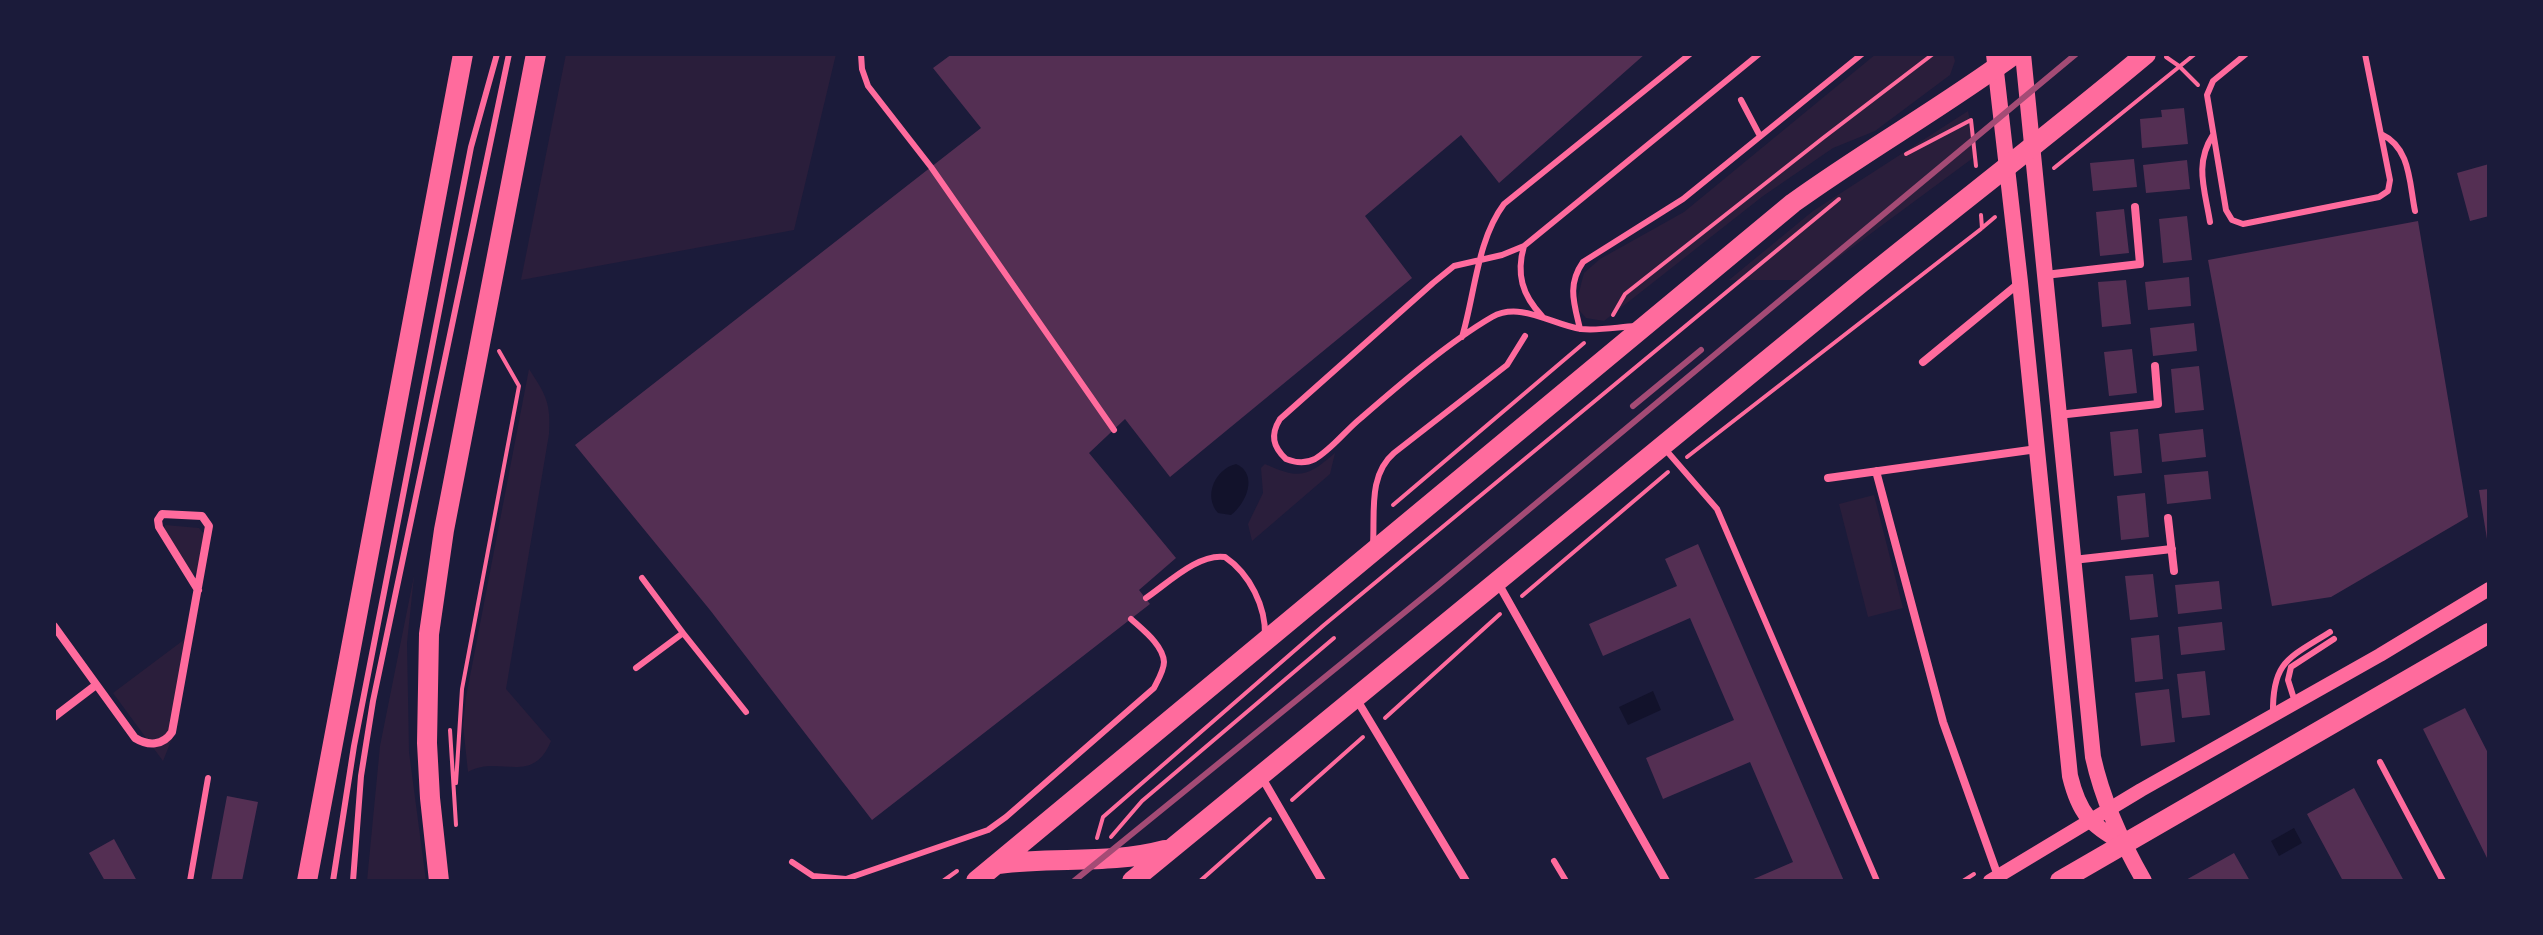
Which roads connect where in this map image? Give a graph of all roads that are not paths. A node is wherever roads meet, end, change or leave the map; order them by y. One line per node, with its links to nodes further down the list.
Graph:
1 (463, 54): 77 (main road)
2 (497, 54): 78 (lane)
3 (510, 54): 79 (lane)
4 (536, 54): 80 (main road)
5 (861, 54): 36 (lane)
6 (1690, 54): 25 (lane)
7 (1759, 54): 24 (lane)
8 (1862, 54): 18 (lane)
9 (2015, 54): 14 (main road)
10 (2023, 54): 19 (main road)
11 (2146, 54): 19 (main road)
12 (2246, 54): 17 (lane)
13 (2365, 54): 16 (lane)
14 (1995, 61): 20 (main road); 29 (main road)
15 (1741, 100): 18 (lane)
16 (2381, 134): 17 (lane); 22 (lane)
17 (2213, 135): 23 (lane)
18 (1760, 136): 30 (lane)
19 (2032, 147): 20 (main road); 26 (main road)
20 (2007, 166): 27 (main road); 37 (main road)
21 (2135, 207): 26 (street)
22 (2415, 211)
23 (2210, 222)
24 (1524, 246): 25 (lane); 28 (lane)
25 (1481, 260): 32 (lane); 32 (lane)
26 (2044, 275): 35 (main road)
27 (2020, 282): 33 (street); 38 (main road)
28 (1544, 318): 30 (lane); 32 (lane)
29 (1647, 326): 30 (lane); 43 (main road)
30 (1580, 329)
31 (1525, 336): 43 (lane)
32 (1462, 337)
33 (1923, 362)
34 (2155, 366): 35 (street)
35 (2058, 415): 44 (main road)
36 (1114, 430)
37 (1663, 445): 47 (main road); 87 (lane)
38 (2037, 449): 39 (street); 67 (main road)
39 (1876, 471): 40 (street); 75 (street)
40 (1828, 478)
41 (2168, 518): 42 (street)
42 (2172, 549): 44 (street); 45 (street)
43 (1372, 550): 55 (main road)
44 (2073, 560): 66 (main road)
45 (2174, 571)
46 (642, 578): 53 (lane)
47 (1498, 582): 58 (main road); 86 (street)
48 (2489, 589): 59 (street)
49 (198, 590): 49 (street); 57 (street)
50 (1146, 598): 55 (lane)
51 (1131, 619): 73 (lane)
52 (54, 626): 57 (street)
53 (683, 633): 56 (lane); 60 (lane)
54 (2489, 633): 68 (main road)
55 (1264, 641): 72 (main road)
56 (636, 668)
57 (96, 685): 61 (street)
58 (1356, 699): 64 (main road); 84 (street)
59 (2296, 704): 62 (street); 62 (lane)
60 (746, 712)
61 (54, 717)
62 (2273, 717): 66 (street)
63 (2380, 762): 90 (lane)
64 (1260, 776): 69 (main road); 83 (street)
65 (208, 778): 76 (lane)
66 (2108, 810): 67 (street); 68 (main road)
67 (2090, 822): 68 (main road); 75 (street)
68 (2123, 843): 88 (main road); 89 (main road)
69 (1172, 848): 72 (main road); 82 (main road)
70 (1554, 861): 85 (lane)
71 (792, 862): 73 (lane)
72 (996, 865): 74 (main road)
73 (872, 872): 81 (lane)
74 (972, 872)
75 (1994, 879)
76 (190, 881)
77 (307, 881)
78 (333, 881)
79 (353, 881)
80 (439, 881)
81 (862, 881)
82 (1132, 881)
83 (1322, 881)
84 (1466, 881)
85 (1566, 881)
86 (1666, 881)
87 (1877, 881)
88 (2060, 881)
89 (2144, 881)
90 (2443, 881)

